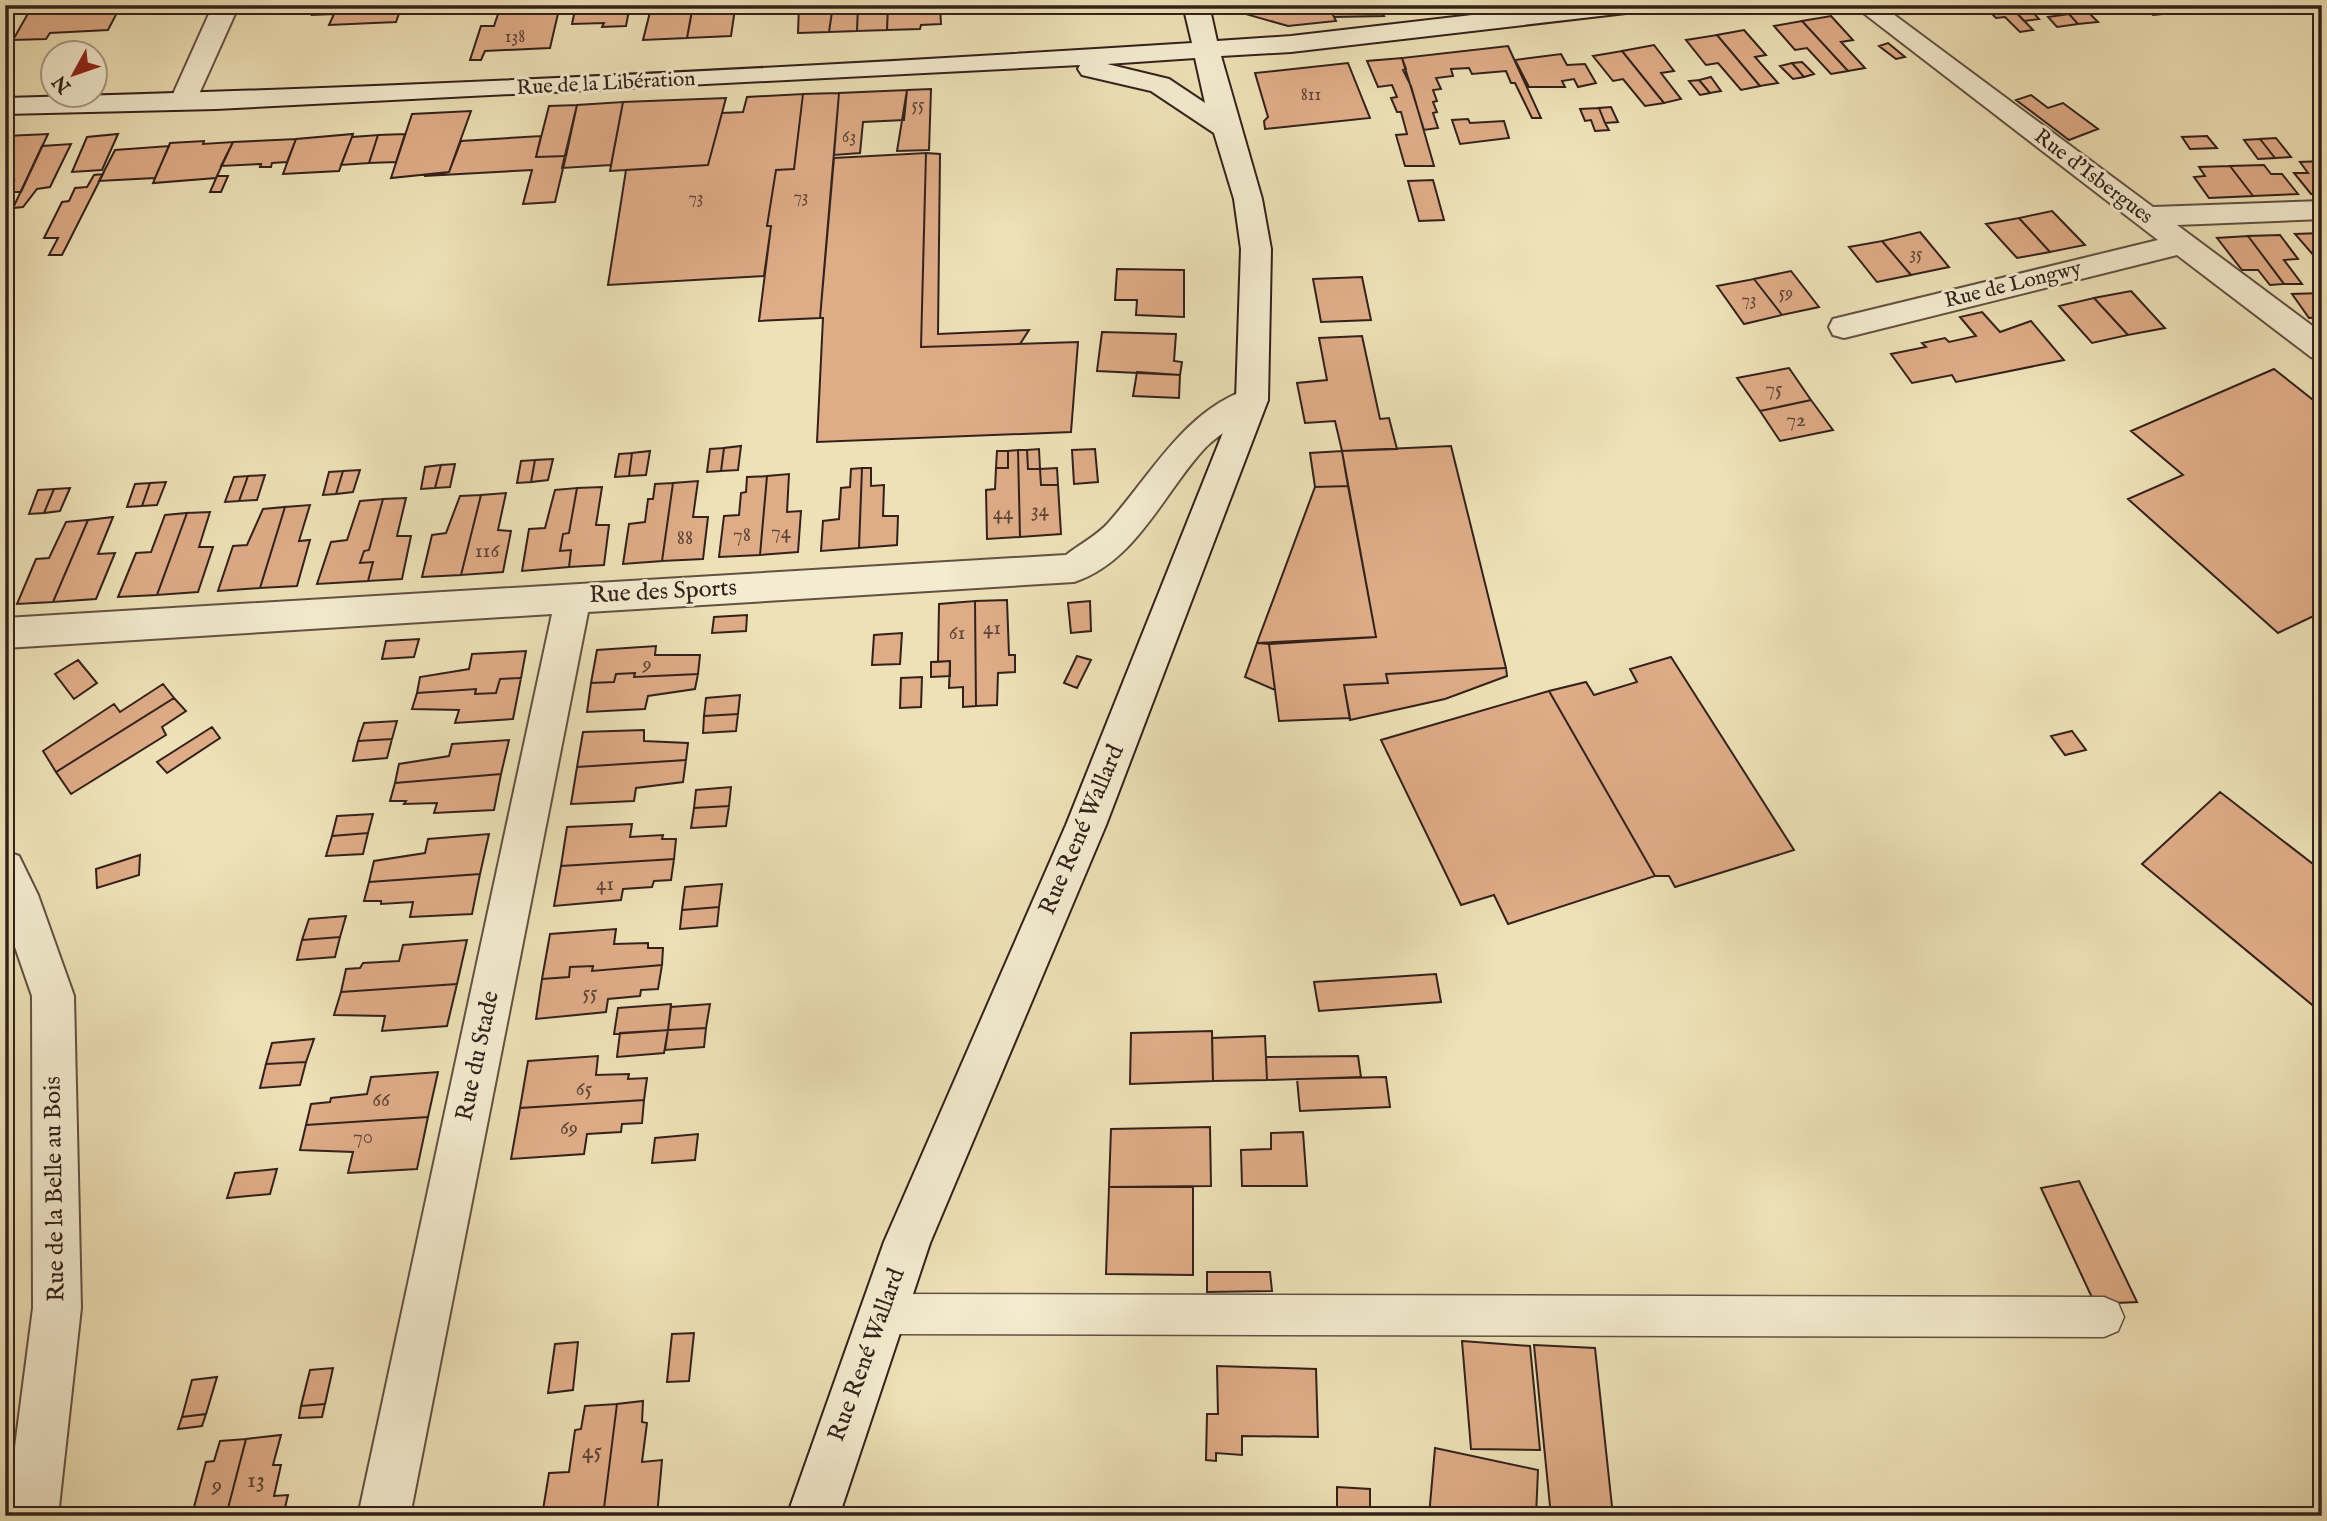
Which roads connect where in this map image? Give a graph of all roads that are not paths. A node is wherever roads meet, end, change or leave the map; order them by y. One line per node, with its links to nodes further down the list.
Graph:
1 (226, 5): 7 (main road)
2 (1196, 5): 5 (main road, Rue René Wallard)
3 (1626, 5): 5 (main road, Rue de la Libération)
4 (1865, 5): 11 (main road, Rue d'Isbergues)
5 (1207, 48): 6 (main road, Rue de la Libération); 9 (main road, Rue René Wallard)
6 (978, 64): 7 (main road, Rue de la Libération); 9 (main road)
7 (181, 103): 8 (main road, Rue de la Libération)
8 (5, 107)
9 (1228, 130): 15 (main road, Rue René Wallard)
10 (2322, 210): 11 (main road)
11 (2146, 217): 12 (main road, Rue d'Isbergues)
12 (2182, 244): 13 (main road, Rue de Longwy); 14 (main road, Rue d'Isbergues)
13 (1844, 327)
14 (2322, 349)
15 (1252, 400): 16 (main road, Rue des Sports); 19 (main road, Rue René Wallard)
16 (573, 597): 17 (main road, Rue des Sports); 22 (main road, Rue du Stade)
17 (5, 633)
18 (5, 869): 21 (main road, Rue de la Belle au Bois)
19 (881, 1314): 20 (lane); 23 (main road, Rue René Wallard)
20 (2104, 1317)
21 (32, 1516)
22 (384, 1516)
23 (813, 1516)

